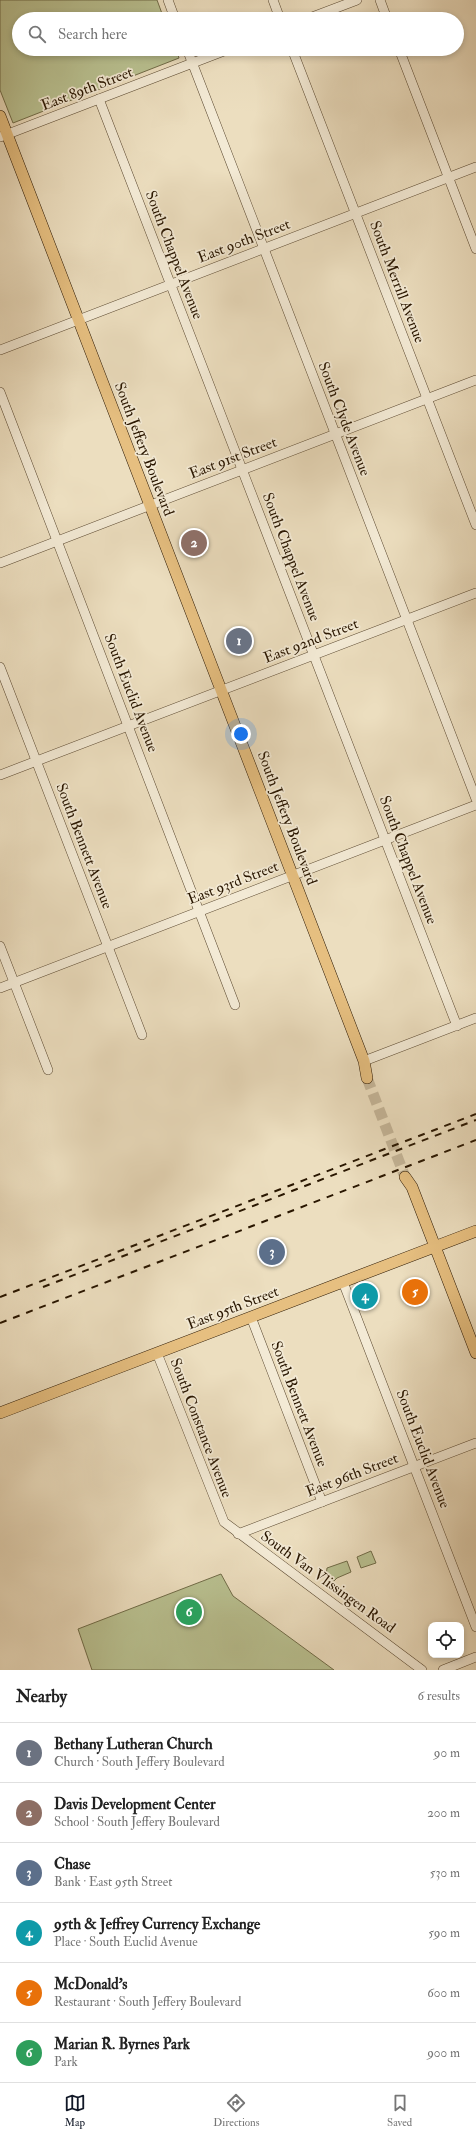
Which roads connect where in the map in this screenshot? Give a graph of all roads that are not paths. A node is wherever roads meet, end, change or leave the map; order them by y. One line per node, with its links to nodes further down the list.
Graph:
1 (168, 0): 5 (street)
2 (273, 0): 6 (street)
3 (357, 0): 7 (street)
4 (380, 0): 8 (street)
5 (172, 12)
6 (277, 12)
7 (325, 12)
8 (384, 12)
9 (190, 56): 13 (street, South Clyde Avenue)
10 (210, 56): 13 (street, East 89th Street)
11 (295, 56): 19 (street, South Merrill Avenue)
12 (402, 56): 18 (street)
13 (192, 63): 14 (street, East 89th Street); 20 (street, South Clyde Avenue)
14 (99, 99): 16 (street, East 89th Street); 22 (street, South Chappel Avenue)
15 (0, 116): 16 (main road, South Jeffery Boulevard)
16 (4, 136): 23 (main road, South Jeffery Boulevard)
17 (476, 167): 18 (street, East 90th Street)
18 (448, 177): 19 (street, East 90th Street); 21 (street)
19 (355, 213): 20 (street, East 90th Street); 27 (street, South Merrill Avenue)
20 (264, 248): 22 (street, East 90th Street); 28 (street, South Clyde Avenue)
21 (476, 249)
22 (171, 284): 23 (street, East 90th Street); 29 (street, South Chappel Avenue)
23 (78, 320): 24 (street, East 90th Street); 30 (main road, South Jeffery Boulevard)
24 (0, 350)
25 (476, 380): 27 (street, East 91st Street)
26 (0, 392): 32 (street, South Euclid Avenue)
27 (427, 398): 28 (street, East 91st Street); 31 (street, South Merrill Avenue)
28 (335, 434): 29 (street, East 91st Street); 35 (street, South Clyde Avenue)
29 (242, 470): 30 (street, East 91st Street); 36 (street, South Chappel Avenue)
30 (150, 505): 32 (street, East 91st Street); 38 (main road, South Jeffery Boulevard)
31 (476, 525)
32 (57, 541): 33 (street, East 91st Street); 39 (street, South Euclid Avenue)
33 (0, 563)
34 (476, 592): 35 (street, East 92nd Street)
35 (406, 619): 36 (street, East 92nd Street); 42 (street, South Clyde Avenue)
36 (314, 655): 38 (street, East 92nd Street); 44 (street, South Chappel Avenue)
37 (0, 667): 40 (street, South Bennett Avenue)
38 (222, 690): 39 (street, East 92nd Street); 45 (main road, South Jeffery Boulevard)
39 (129, 726): 40 (street, East 92nd Street); 46 (street, South Euclid Avenue)
40 (36, 761): 41 (street, East 92nd Street); 48 (street, South Bennett Avenue)
41 (0, 775)
42 (476, 799)
43 (476, 805): 44 (street, East 93rd Street)
44 (385, 840): 45 (street, East 93rd Street); 53 (street, South Chappel Avenue)
45 (293, 875): 46 (street, East 93rd Street); 55 (main road, South Jeffery Boulevard)
46 (200, 911): 48 (street, East 93rd Street); 51 (street, South Euclid Avenue)
47 (0, 946): 49 (street)
48 (108, 946): 49 (street, East 93rd Street); 54 (street, South Bennett Avenue)
49 (14, 982): 50 (street, East 93rd Street); 56 (street)
50 (0, 988)
51 (235, 1005)
52 (476, 1018): 53 (street)
53 (457, 1026): 55 (street)
54 (142, 1035)
55 (364, 1061): 57 (main road, South Jeffery Boulevard)
56 (48, 1070)
57 (370, 1077)
58 (408, 1176): 60 (main road)
59 (476, 1231): 60 (main road, East 95th Street)
60 (435, 1247): 61 (main road, East 95th Street); 64 (main road)
61 (343, 1282): 62 (main road, East 95th Street); 67 (street, South Euclid Avenue)
62 (251, 1317): 63 (main road, East 95th Street); 68 (street, South Bennett Avenue)
63 (157, 1353): 65 (main road, East 95th Street); 69 (street, South Constance Avenue)
64 (476, 1353)
65 (0, 1413)
66 (476, 1443): 67 (street, East 96th Street)
67 (414, 1466): 68 (street, East 96th Street); 71 (street, South Euclid Avenue)
68 (322, 1502): 70 (street, East 96th Street)
69 (220, 1514): 70 (street, South Van Vlissingen Road)
70 (238, 1534): 73 (street, South Van Vlissingen Road)
71 (476, 1627)
72 (476, 1657): 74 (street)
73 (422, 1670)
74 (443, 1670)

